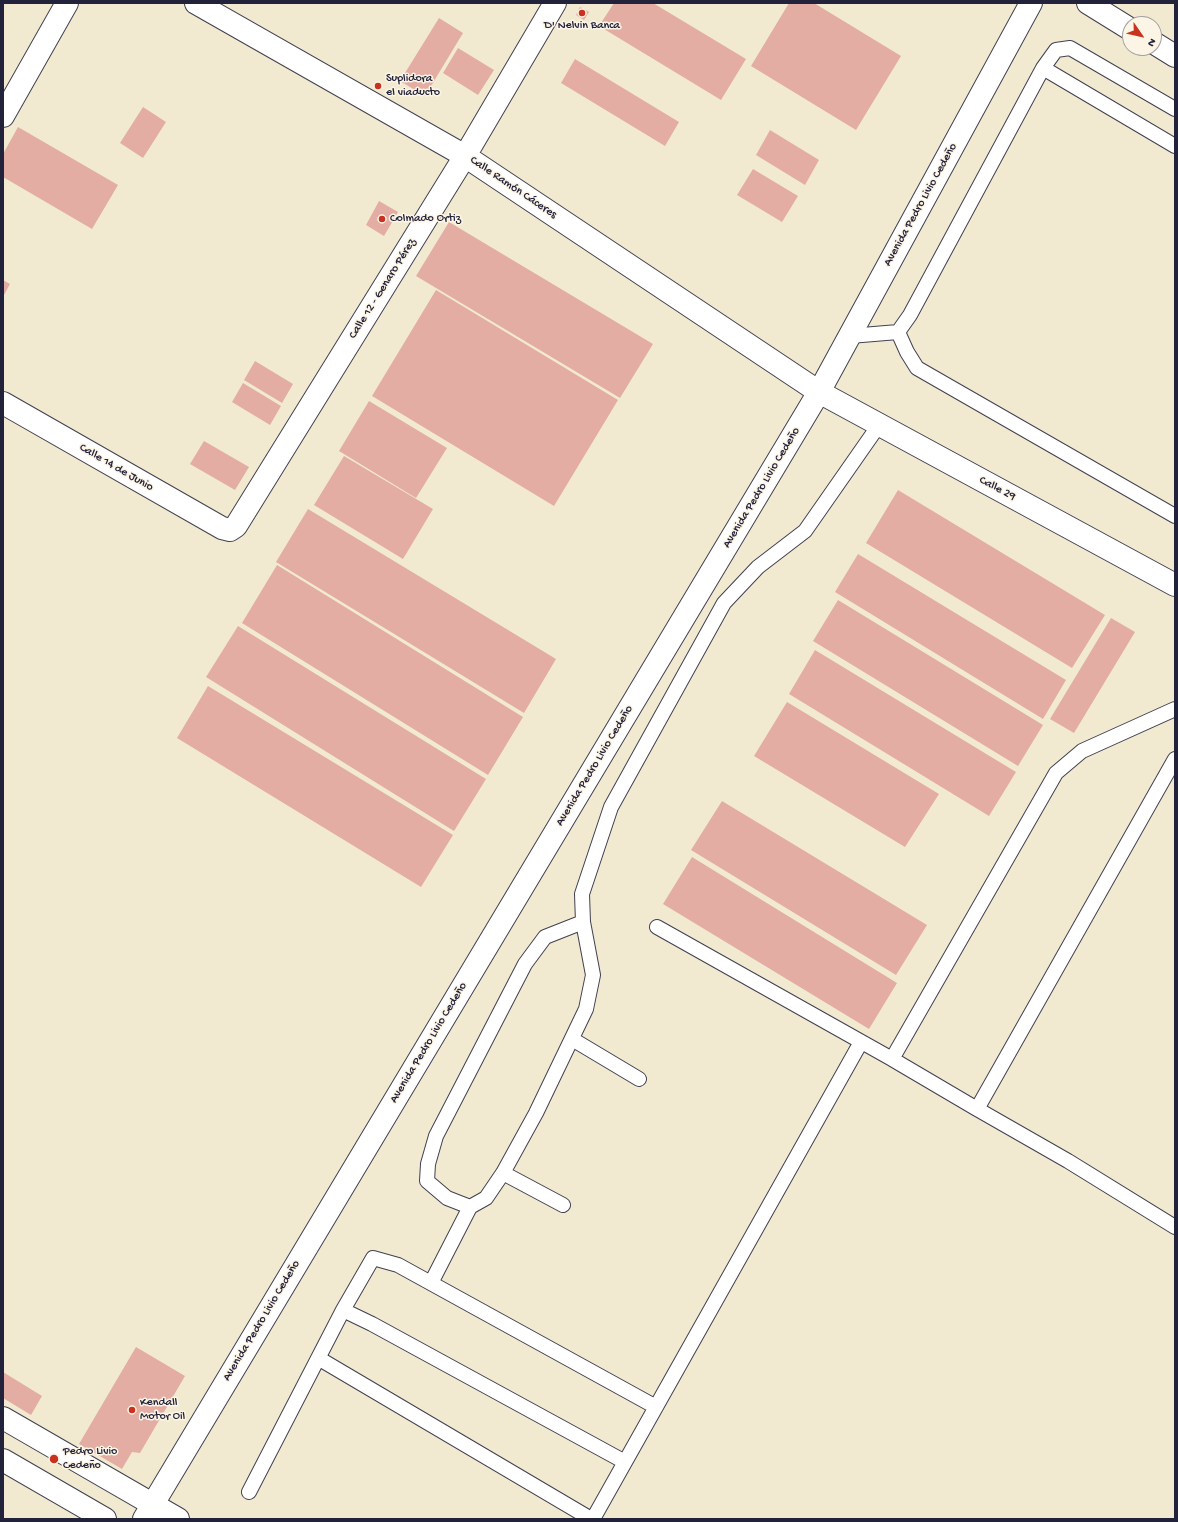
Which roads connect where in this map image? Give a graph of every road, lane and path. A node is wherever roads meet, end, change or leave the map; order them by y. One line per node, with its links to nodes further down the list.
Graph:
1 (67, 3): 11 (street)
2 (196, 3): 13 (street, Calle Ramón Cáceres)
3 (555, 3): 13 (street, Calle 12 - Genaro Pérez)
4 (1031, 3): 15 (street, Avenida Pedro Livio Cedeño)
5 (1088, 3): 6 (street)
6 (1122, 23)
7 (1162, 48): 8 (street)
8 (1175, 56)
9 (1043, 68): 10 (lane); 12 (lane); 14 (lane)
10 (1175, 109)
11 (3, 116)
12 (1175, 146)
13 (465, 156): 16 (street, Calle Ramón Cáceres); 20 (street, Calle 12 - Genaro Pérez)
14 (898, 332): 15 (lane); 19 (lane)
15 (850, 336): 16 (street, Avenida Pedro Livio Cedeño)
16 (819, 392): 18 (street, Calle 29); 43 (street, Avenida Pedro Livio Cedeño)
17 (3, 403): 20 (street, Calle 14 de Junio)
18 (879, 425): 21 (street, Calle 29); 24 (lane)
19 (1175, 516)
20 (230, 530)
21 (1175, 585)
22 (1175, 709): 28 (lane)
23 (1175, 759): 30 (lane)
24 (583, 922): 26 (lane); 33 (lane)
25 (657, 927): 27 (lane)
26 (572, 1038): 29 (lane); 31 (lane)
27 (862, 1042): 28 (lane); 38 (lane)
28 (892, 1059): 30 (lane)
29 (638, 1079)
30 (977, 1109): 34 (lane)
31 (503, 1173): 32 (lane); 33 (lane)
32 (562, 1205)
33 (470, 1208): 35 (lane)
34 (1175, 1227)
35 (431, 1283): 36 (lane); 38 (lane)
36 (343, 1310): 37 (lane); 41 (lane)
37 (318, 1358): 42 (lane); 46 (lane)
38 (656, 1407): 41 (lane)
39 (3, 1418): 43 (street)
40 (3, 1460): 44 (street)
41 (625, 1462): 46 (lane)
42 (249, 1492)
43 (148, 1512): 45 (street)
44 (105, 1519)
45 (178, 1519)
46 (592, 1519)

